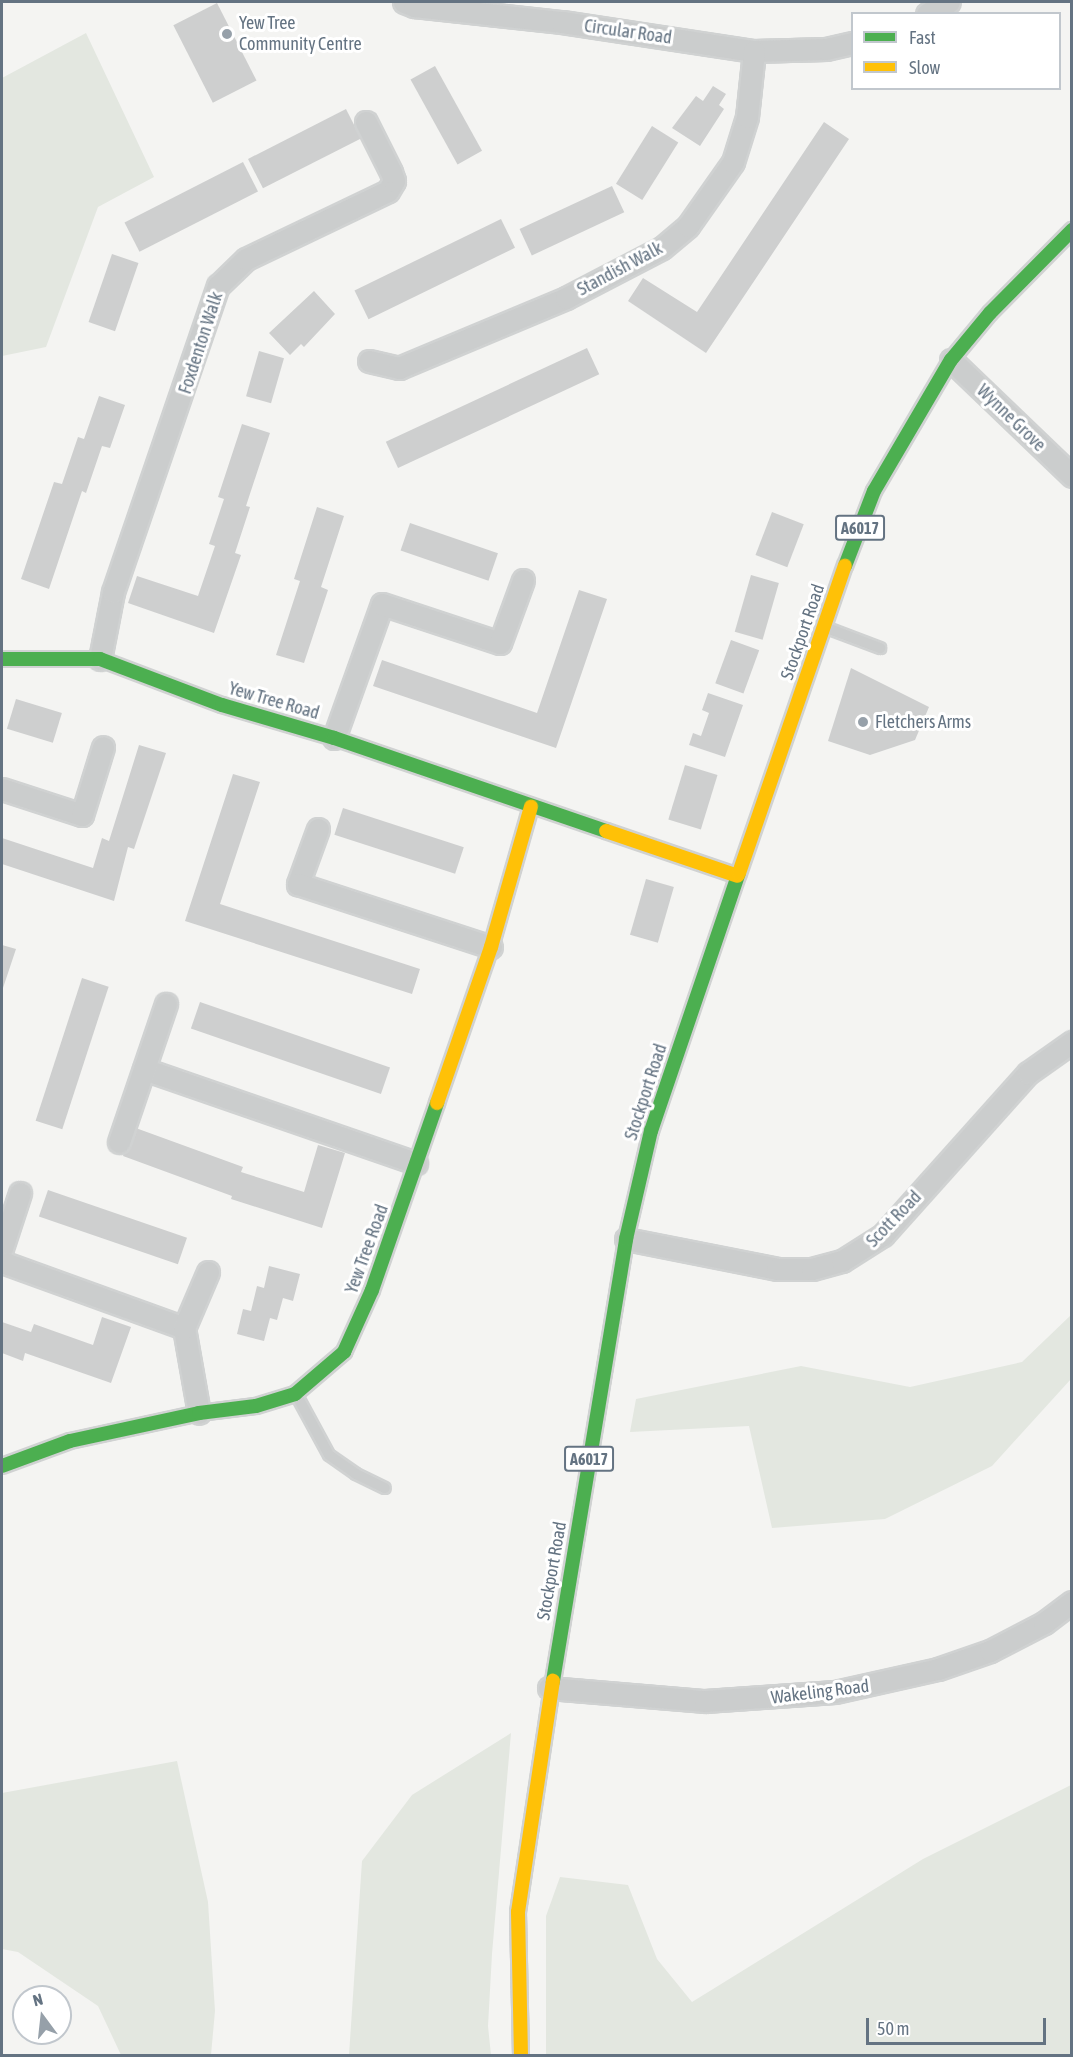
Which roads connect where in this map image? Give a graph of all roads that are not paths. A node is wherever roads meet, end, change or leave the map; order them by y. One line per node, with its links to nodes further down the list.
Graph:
1 (404, 2): 5 (street, Circular Road)
2 (949, 2): 3 (street)
3 (929, 12)
4 (851, 43): 5 (street, Circular Road)
5 (754, 51): 9 (street, Standish Walk)
6 (366, 122): 15 (street, Foxdenton Walk)
7 (1071, 230): 8 (main road, Stockport Road / A6017)
8 (951, 360): 10 (street, Wynne Grove); 12 (main road, Stockport Road / A6017)
9 (369, 361)
10 (1071, 476)
11 (523, 580): 16 (street)
12 (824, 627): 13 (lane); 21 (main road, Stockport Road / A6017)
13 (880, 648)
14 (2, 659): 15 (main road, Yew Tree Road)
15 (100, 660): 16 (main road, Yew Tree Road)
16 (334, 738): 19 (main road, Yew Tree Road)
17 (103, 747): 18 (street)
18 (2, 789)
19 (531, 807): 21 (main road, Yew Tree Road); 22 (main road, Yew Tree Road)
20 (318, 829): 22 (street)
21 (738, 876): 29 (main road, Stockport Road / A6017)
22 (491, 947): 27 (main road, Yew Tree Road)
23 (166, 1004): 25 (street)
24 (1071, 1042): 29 (street, Scott Road)
25 (144, 1069): 26 (street); 27 (street)
26 (119, 1142)
27 (416, 1163): 34 (main road, Yew Tree Road)
28 (20, 1193): 30 (street)
29 (626, 1239): 39 (main road, Stockport Road / A6017)
30 (2, 1248)
31 (2, 1262): 33 (street)
32 (208, 1272): 33 (street)
33 (184, 1328): 35 (street)
34 (295, 1394): 35 (main road, Yew Tree Road); 37 (lane)
35 (199, 1413): 36 (main road, Yew Tree Road)
36 (2, 1466)
37 (385, 1488)
38 (1071, 1602): 39 (street, Wakeling Road)
39 (549, 1688): 40 (main road, Stockport Road / A6017)
40 (521, 2055)

